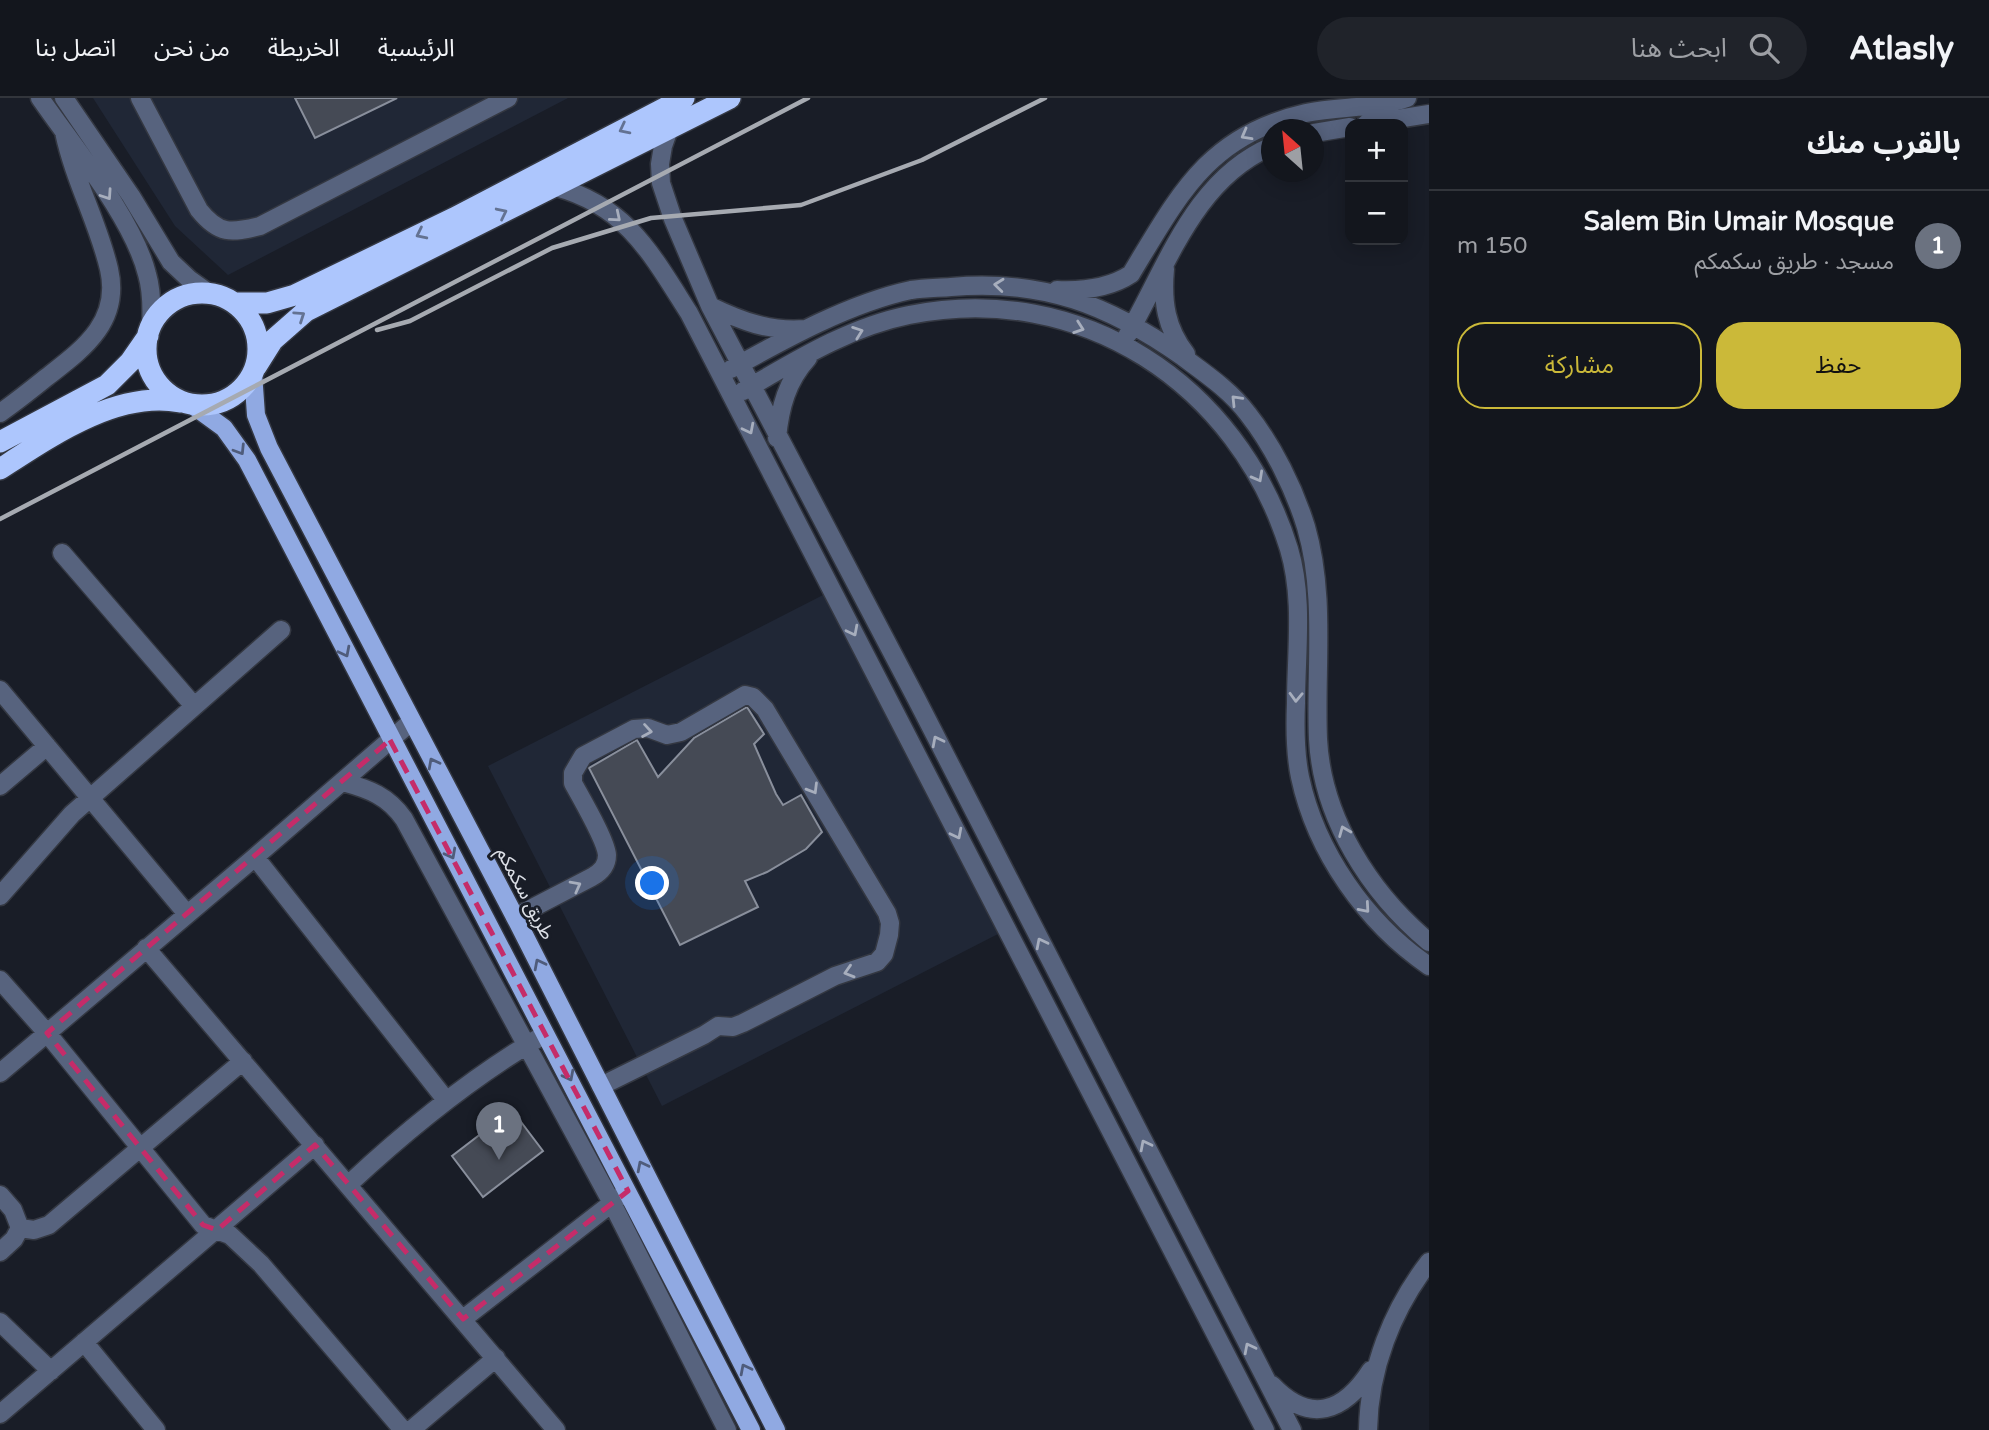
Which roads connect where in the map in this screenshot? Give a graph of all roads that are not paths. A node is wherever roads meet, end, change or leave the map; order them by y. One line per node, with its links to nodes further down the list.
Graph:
1 (40, 98): 13 (street)
2 (64, 98): 18 (street)
3 (139, 98): 4 (street)
4 (508, 98)
5 (684, 98): 19 (highway, one-way to 19)
6 (730, 98): 11 (highway)
7 (1407, 98): 17 (street, one-way to 17)
8 (1429, 114): 9 (street)
9 (1398, 119)
10 (1345, 128): 12 (street)
11 (669, 129): 15 (highway); 20 (street)
12 (1324, 131)
13 (64, 132): 23 (street, one-way to 23); 33 (street)
14 (1261, 152): 16 (street)
15 (556, 187): 28 (highway, one-way to 15); 29 (street, one-way to 29)
16 (1166, 261): 21 (street); 27 (street)
17 (1045, 290): 21 (street); 22 (street, one-way to 22)
18 (210, 294): 19 (highway); 23 (highway)
19 (235, 303): 28 (highway)
20 (710, 306): 22 (street); 26 (street)
21 (1133, 324): 24 (street); 27 (street)
22 (812, 328): 26 (street)
23 (149, 332): 32 (highway); 35 (highway)
24 (1122, 343): 25 (street, one-way to 24); 53 (street, one-way to 53)
25 (817, 350): 30 (street); 34 (street)
26 (741, 364): 29 (street); 30 (street)
27 (1195, 366): 51 (street, one-way to 27)
28 (254, 370): 32 (highway); 41 (main road, طريق سكمكم)
29 (721, 375): 31 (street)
30 (752, 386): 31 (street); 34 (street)
31 (732, 398): 87 (street, one-way to 87)
32 (188, 403): 36 (highway); 42 (main road, one-way to 42)
33 (0, 412)
34 (777, 438): 78 (street, one-way to 34)
35 (0, 442)
36 (0, 469)
37 (62, 553): 40 (street)
38 (281, 630): 40 (street)
39 (0, 690): 43 (street)
40 (194, 706): 46 (street)
41 (411, 722): 42 (street); 50 (main road, طريق سكمكم, one-way to 41)
42 (390, 740): 44 (street); 56 (main road, one-way to 56)
43 (47, 746): 45 (street); 46 (street)
44 (343, 782): 47 (street); 57 (street)
45 (0, 786)
46 (90, 798): 48 (street); 49 (street)
47 (255, 857): 49 (street); 61 (street)
48 (0, 896)
49 (187, 914): 52 (street)
50 (515, 917): 60 (main road, طريق سكمكم, one-way to 50); 60 (street, one-way to 60)
51 (1429, 942)
52 (146, 948): 55 (street); 58 (street)
53 (1429, 966)
54 (0, 980): 55 (street)
55 (47, 1033): 59 (street); 63 (street)
56 (546, 1033): 57 (street); 65 (main road, one-way to 65)
57 (527, 1044): 61 (street); 67 (street)
58 (243, 1061): 62 (street); 63 (street)
59 (0, 1073)
60 (601, 1086): 86 (main road, طريق سكمكم, one-way to 60)
61 (446, 1100): 64 (street)
62 (315, 1145): 64 (street); 69 (street)
63 (140, 1148): 68 (street); 69 (street)
64 (349, 1184): 72 (street)
65 (628, 1191): 67 (street); 85 (main road)
66 (0, 1195): 68 (street)
67 (612, 1203): 72 (street); 84 (street)
68 (20, 1228): 70 (street)
69 (217, 1230): 74 (street); 81 (street)
70 (0, 1252)
71 (1429, 1262): 75 (street)
72 (463, 1319): 76 (street)
73 (0, 1322): 77 (street)
74 (85, 1342): 77 (street); 80 (street)
75 (1384, 1342): 78 (street); 89 (street)
76 (496, 1358): 82 (street); 83 (street)
77 (51, 1371): 79 (street)
78 (1262, 1373): 88 (street)
79 (0, 1414)
80 (156, 1430)
81 (403, 1430)
82 (411, 1430)
83 (556, 1430)
84 (727, 1430)
85 (751, 1430)
86 (776, 1430)
87 (1265, 1430)
88 (1292, 1430)
89 (1368, 1430)

